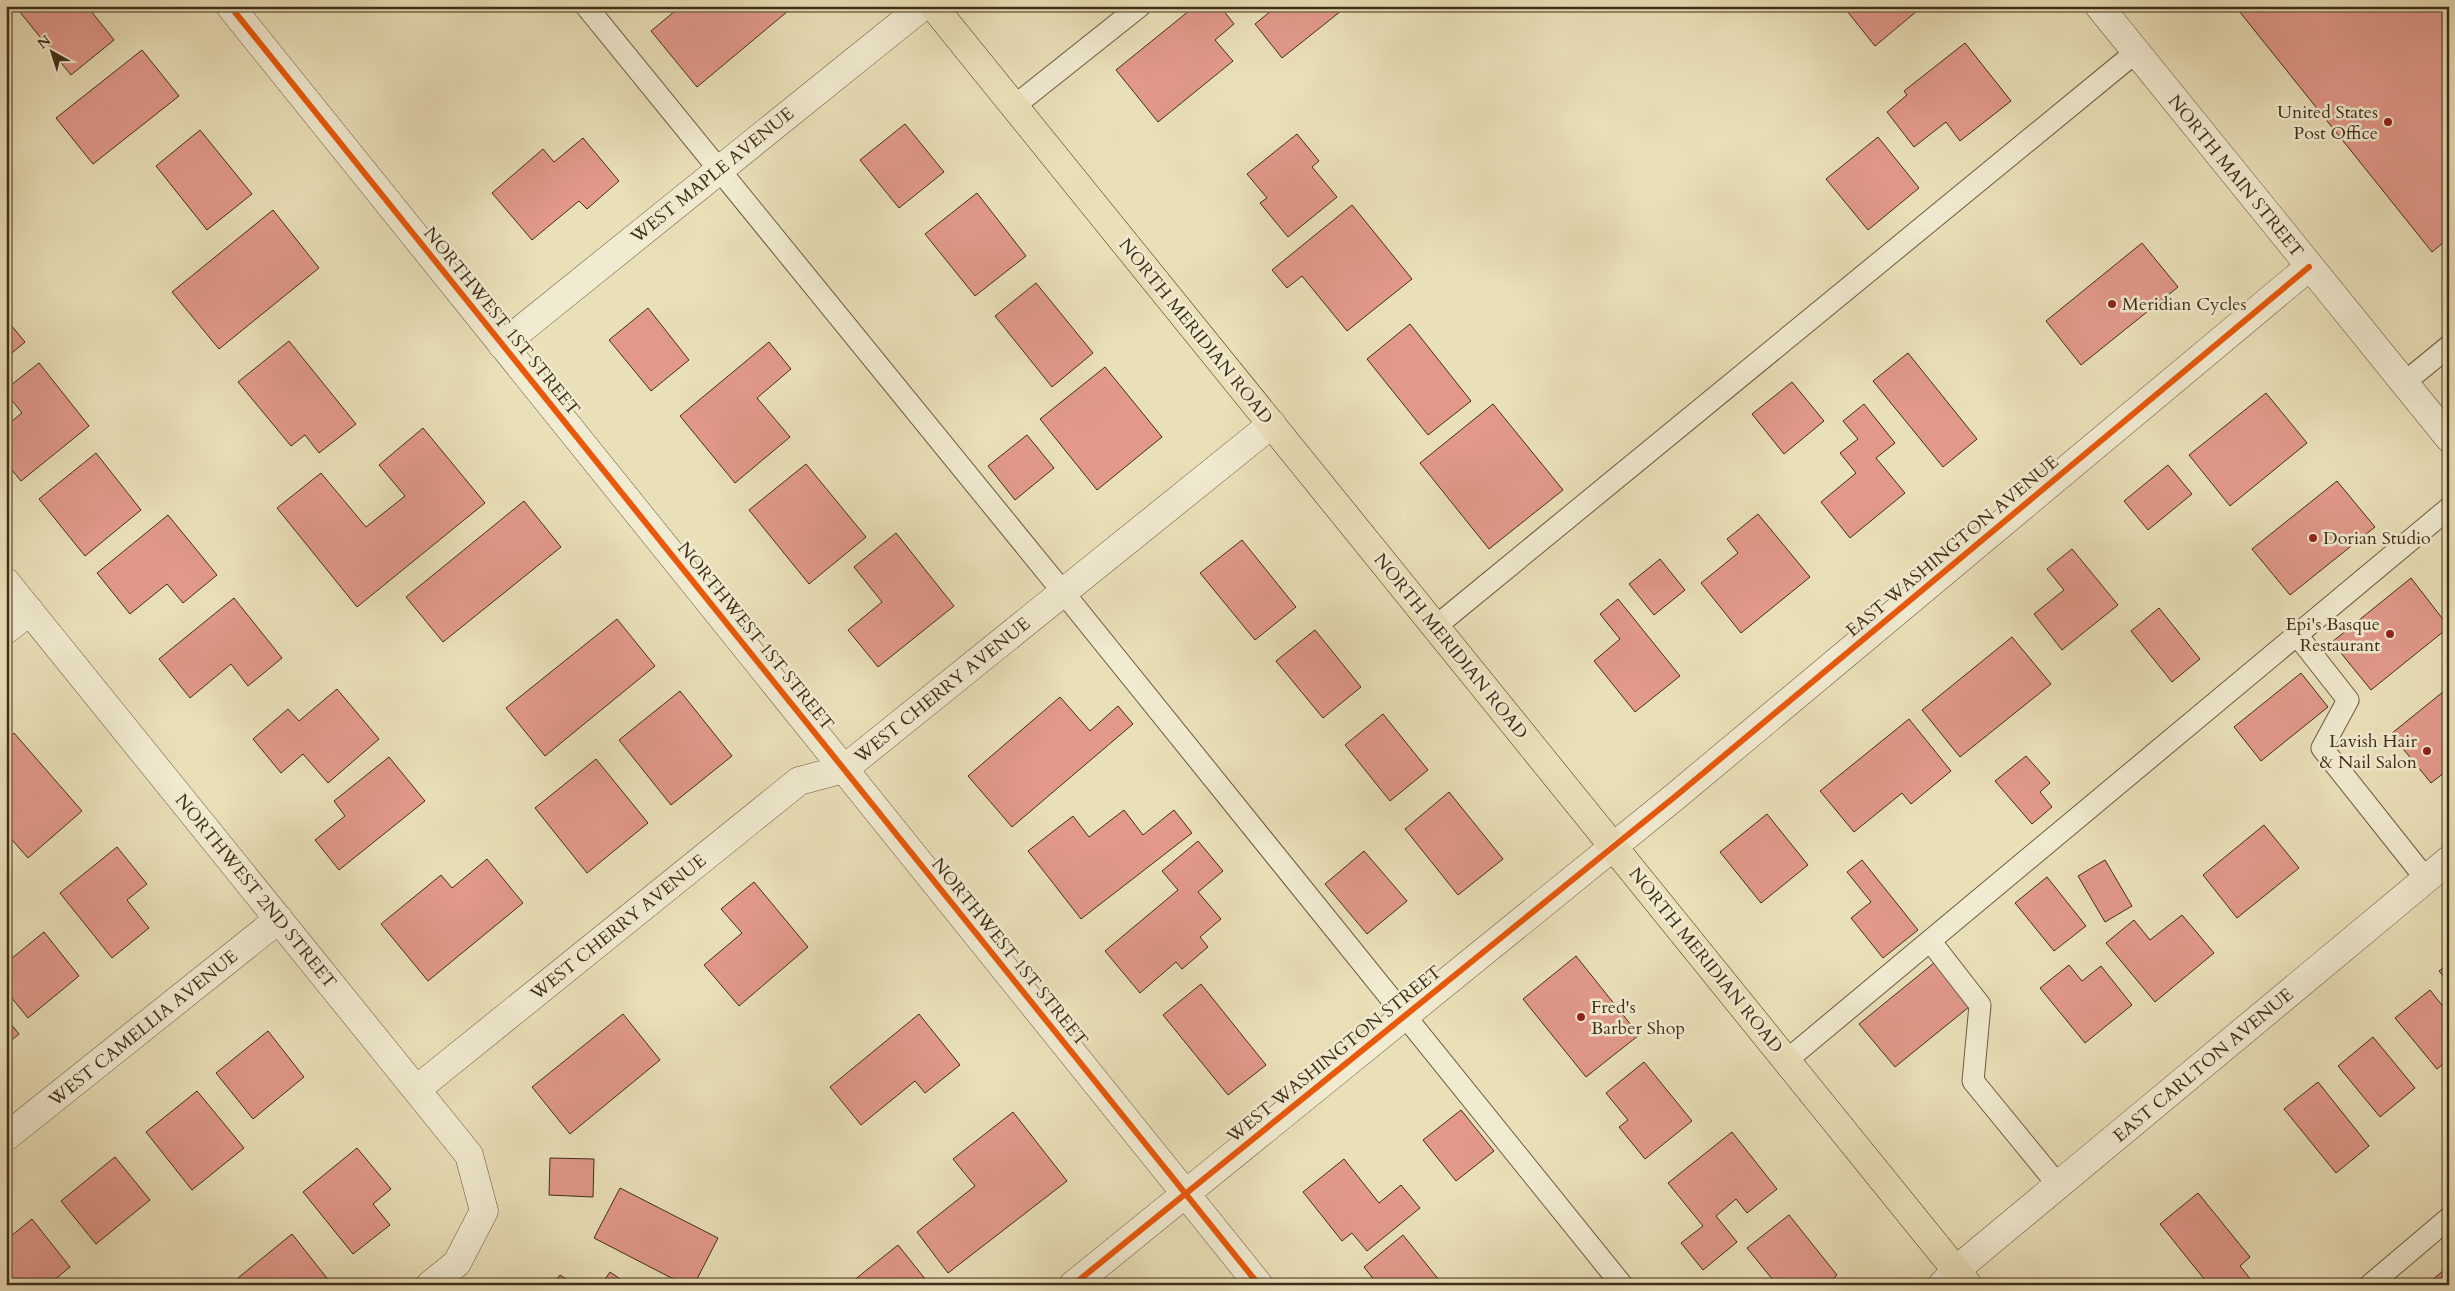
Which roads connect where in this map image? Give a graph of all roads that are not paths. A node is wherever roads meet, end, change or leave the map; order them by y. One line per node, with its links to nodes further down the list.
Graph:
1 (230, 6): 11 (street, NORTHWEST 1ST STREET)
2 (586, 6): 9 (lane)
3 (923, 6): 9 (street, WEST MAPLE AVENUE)
4 (933, 6): 8 (main road, NORTH MERIDIAN ROAD)
5 (1140, 6): 8 (lane)
6 (2099, 6): 7 (street, NORTH MAIN STREET)
7 (2136, 52): 10 (street, NORTH MAIN STREET); 20 (lane)
8 (1013, 107): 14 (main road, NORTH MERIDIAN ROAD)
9 (718, 170): 11 (street, WEST MAPLE AVENUE); 18 (lane)
10 (2309, 266): 13 (street, NORTH MAIN STREET); 24 (street, EAST WASHINGTON AVENUE)
11 (502, 344): 23 (street, NORTHWEST 1ST STREET)
12 (2449, 346): 13 (lane)
13 (2404, 383): 15 (street, NORTH MAIN STREET)
14 (1272, 424): 18 (street, WEST CHERRY AVENUE); 20 (main road, NORTH MERIDIAN ROAD)
15 (2449, 438)
16 (2449, 508): 22 (lane)
17 (6, 582): 19 (street, NORTHWEST 2ND STREET)
18 (1063, 592): 23 (street, WEST CHERRY AVENUE); 29 (lane)
19 (30, 611): 21 (street); 27 (street, NORTHWEST 2ND STREET)
20 (1435, 627): 24 (main road, NORTH MERIDIAN ROAD)
21 (6, 630)
22 (2297, 635): 26 (lane); 28 (lane)
23 (844, 769): 31 (street, WEST CHERRY AVENUE); 34 (street, NORTHWEST 1ST STREET)
24 (1613, 847): 29 (street, WEST WASHINGTON STREET); 30 (main road, NORTH MERIDIAN ROAD)
25 (2449, 860): 26 (street, EAST CARLTON AVENUE)
26 (2426, 879): 33 (street, EAST CARLTON AVENUE)
27 (279, 919): 31 (street, NORTHWEST 2ND STREET); 32 (street, WEST CAMELLIA AVENUE)
28 (1931, 942): 30 (lane); 33 (lane)
29 (1404, 1016): 34 (street, WEST WASHINGTON STREET); 40 (lane)
30 (1787, 1060): 36 (main road, NORTH MERIDIAN ROAD)
31 (417, 1089): 37 (street, NORTHWEST 2ND STREET)
32 (6, 1137)
33 (2058, 1185): 36 (street, EAST CARLTON AVENUE)
34 (1186, 1194): 38 (street, WEST WASHINGTON STREET); 39 (street, NORTHWEST 1ST STREET)
35 (2449, 1218): 41 (lane)
36 (1956, 1280)
37 (430, 1285)
38 (1073, 1285)
39 (1259, 1285)
40 (1622, 1285)
41 (2370, 1285)

